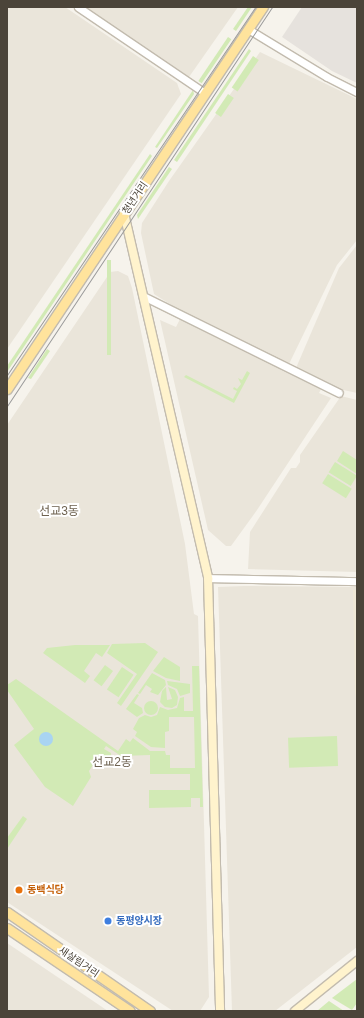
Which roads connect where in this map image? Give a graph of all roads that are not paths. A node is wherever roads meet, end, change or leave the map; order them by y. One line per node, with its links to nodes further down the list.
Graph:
1 (78, 7): 5 (street)
2 (263, 7): 3 (main road, 청년거리)
3 (248, 29): 4 (street); 5 (main road, 청년거리)
4 (357, 92)
5 (205, 93): 6 (main road, 청년거리)
6 (124, 213): 7 (main road); 8 (main road, 청년거리)
7 (145, 297): 9 (street); 10 (main road)
8 (7, 389)
9 (339, 393)
10 (208, 578): 11 (street); 17 (main road)
11 (357, 581)
12 (7, 912): 16 (main road, 새살림거리)
13 (7, 928): 15 (main road, 새살림거리)
14 (357, 961): 18 (main road)
15 (130, 1011)
16 (150, 1011)
17 (220, 1011)
18 (295, 1011)

